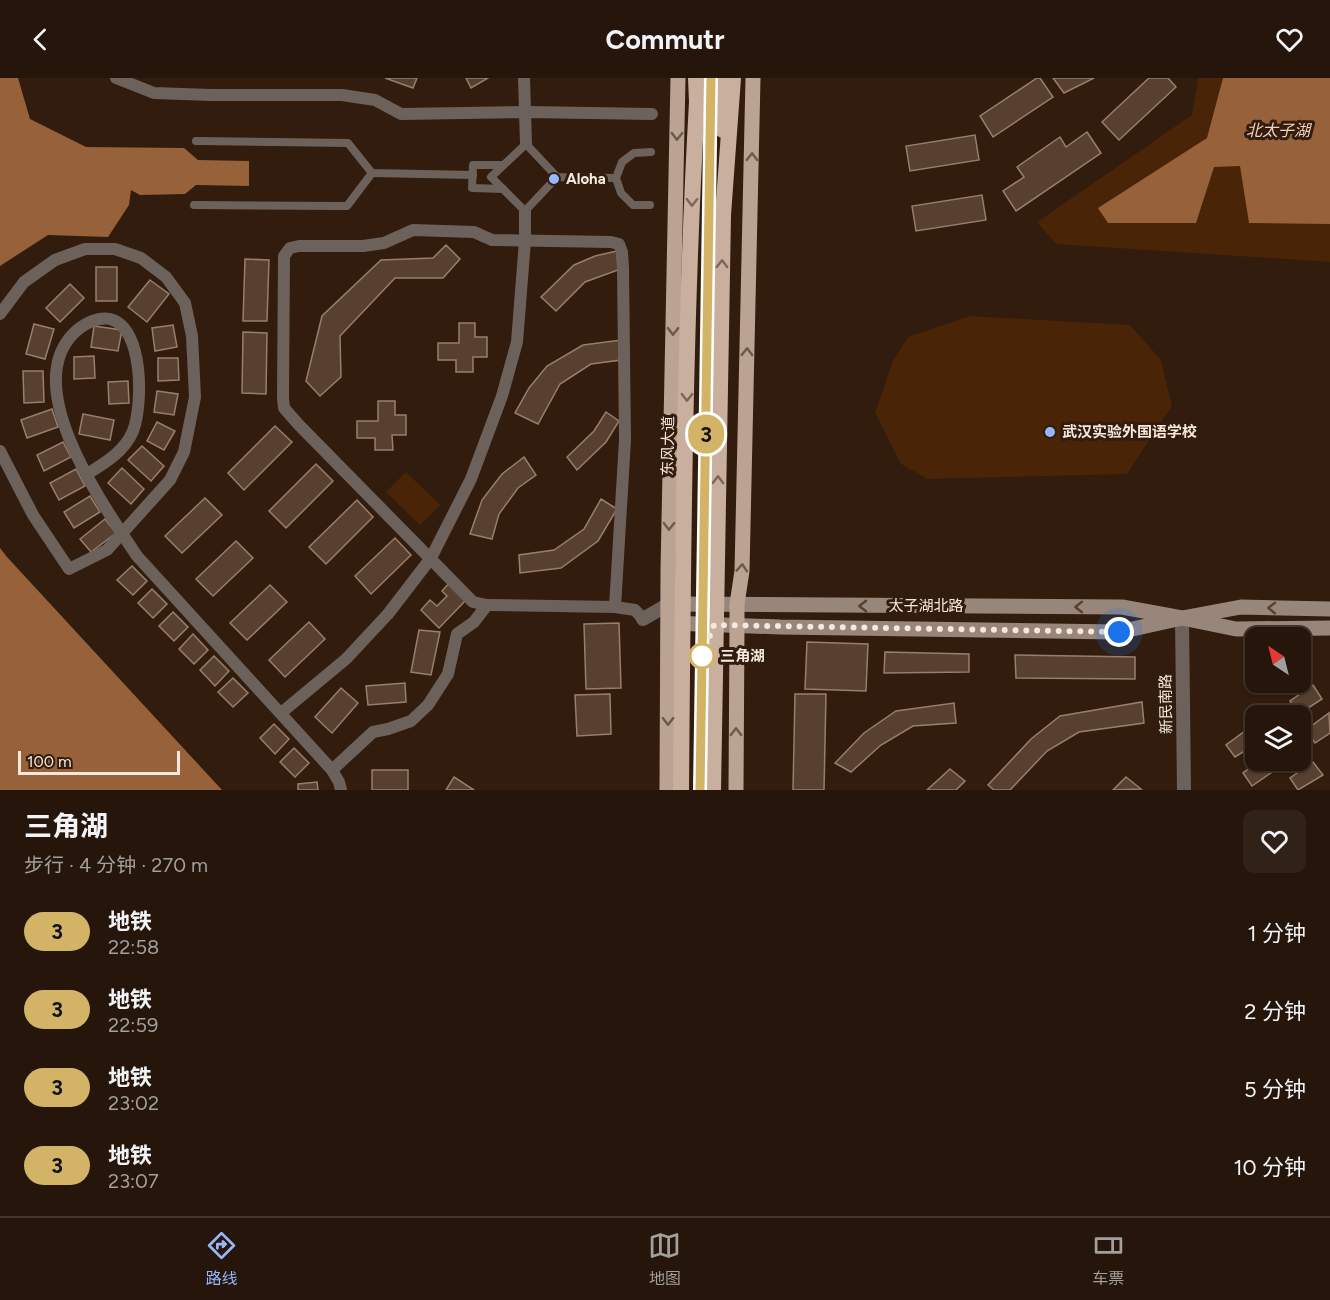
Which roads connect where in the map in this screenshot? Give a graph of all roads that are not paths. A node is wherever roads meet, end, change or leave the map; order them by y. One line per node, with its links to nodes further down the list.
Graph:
1 (116, 78): 8 (street)
2 (524, 78): 8 (street)
3 (678, 78): 29 (main road, one-way to 29)
4 (697, 78): 43 (highway, 东风大道, one-way to 43, bridge)
5 (723, 78): 22 (highway, bridge)
6 (733, 78): 22 (highway, bridge)
7 (753, 78): 30 (main road, one-way to 7)
8 (526, 112): 9 (street); 11 (street)
9 (652, 114)
10 (196, 141): 14 (street)
11 (526, 144): 13 (street); 16 (street)
12 (651, 152): 17 (street)
13 (503, 165): 15 (street); 18 (street)
14 (372, 173): 15 (street); 19 (street)
15 (473, 175): 18 (street)
16 (557, 177): 17 (street); 21 (street)
17 (616, 178): 20 (street)
18 (503, 189): 21 (street)
19 (194, 205)
20 (650, 205)
21 (525, 211): 23 (street)
22 (723, 215): 44 (highway, one-way to 22, bridge)
23 (525, 241): 28 (street); 28 (street); 32 (street)
24 (0, 314): 27 (street)
25 (0, 451): 27 (street)
26 (87, 474): 26 (street); 27 (street)
27 (122, 534): 39 (street)
28 (431, 558): 31 (street); 39 (street)
29 (669, 604): 30 (main road, 太子湖北路); 35 (street); 36 (main road)
30 (737, 604): 34 (main road, 太子湖北路, one-way to 30); 37 (main road)
31 (487, 605): 32 (street); 40 (street)
32 (615, 607): 35 (street)
33 (1330, 609): 34 (main road, 太子湖北路, one-way to 34)
34 (1182, 618): 37 (main road, 太子湖北路); 38 (main road, 太子湖北路); 46 (street, 新民南路)
35 (643, 619)
36 (669, 623): 37 (main road, 太子湖北路); 42 (main road, one-way to 42)
37 (737, 626): 45 (main road, one-way to 37)
38 (1330, 628)
39 (281, 713): 40 (street)
40 (332, 770): 41 (street)
41 (341, 790)
42 (667, 790)
43 (681, 790)
44 (713, 790)
45 (736, 790)
46 (1184, 790)

